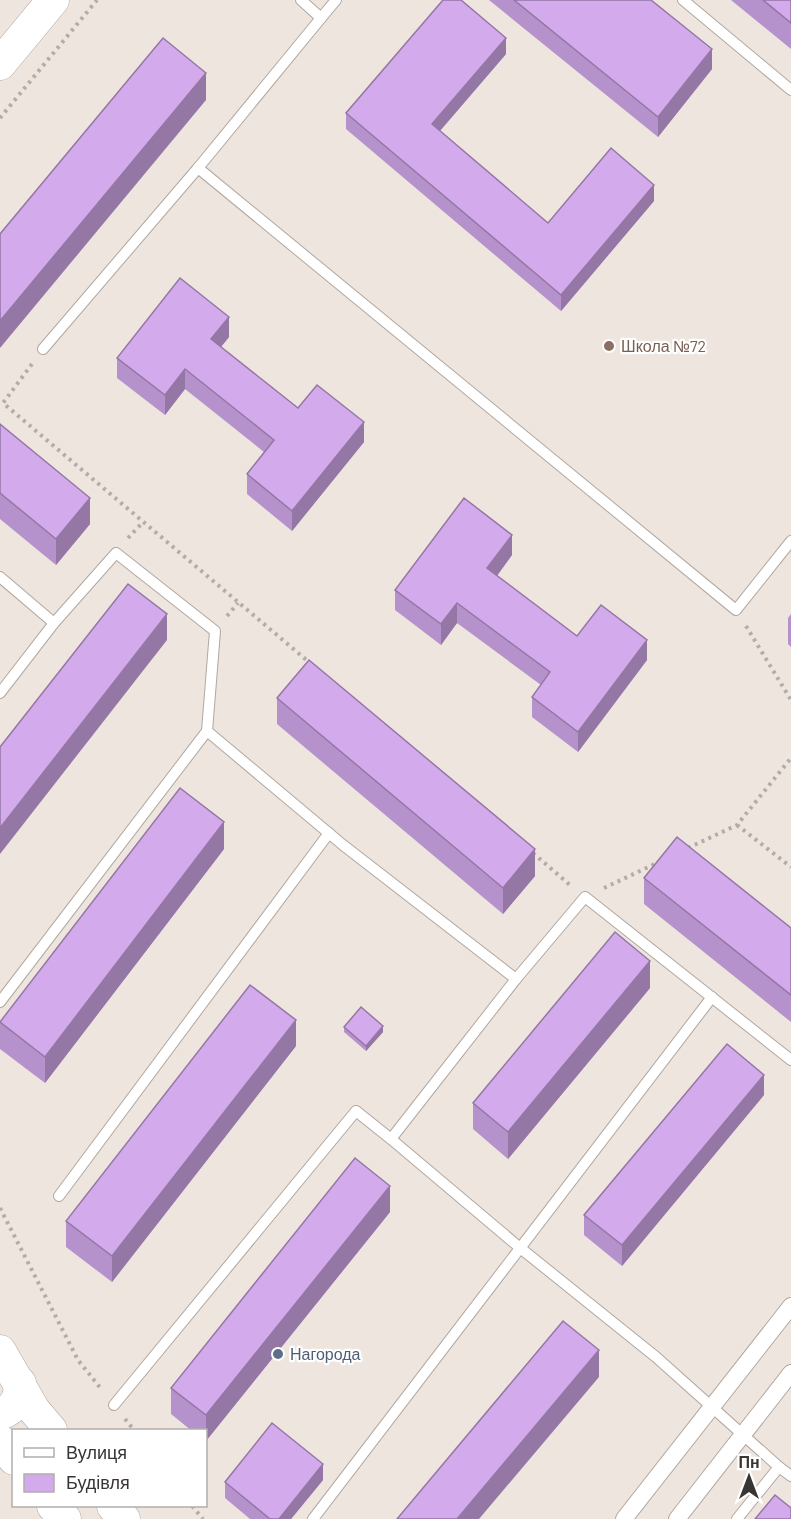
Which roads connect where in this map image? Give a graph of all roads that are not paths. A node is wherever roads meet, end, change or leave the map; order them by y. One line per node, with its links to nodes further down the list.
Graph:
1 (33, 0): 7 (main road)
2 (53, 0): 8 (main road)
3 (302, 0): 6 (lane)
4 (336, 0): 6 (lane)
5 (682, 0): 9 (lane)
6 (321, 18): 10 (lane)
7 (0, 40)
8 (0, 64)
9 (791, 90)
10 (198, 168): 11 (lane); 12 (lane)
11 (43, 349)
12 (791, 541)
13 (0, 577): 14 (lane)
14 (54, 623): 15 (lane); 16 (lane)
15 (0, 693)
16 (207, 731): 17 (lane); 20 (lane)
17 (329, 833): 18 (lane); 23 (lane)
18 (516, 979): 19 (lane); 22 (lane)
19 (712, 997): 21 (lane); 24 (lane)
20 (0, 1002)
21 (791, 1060)
22 (391, 1139): 24 (lane); 29 (lane)
23 (59, 1196)
24 (519, 1247): 30 (lane); 40 (lane)
25 (791, 1306): 30 (street)
26 (0, 1350): 28 (main road)
27 (791, 1373): 33 (street)
28 (20, 1383): 31 (main road); 32 (main road)
29 (114, 1405)
30 (712, 1407): 33 (lane); 41 (street)
31 (0, 1414)
32 (49, 1429)
33 (743, 1435): 34 (lane); 42 (street)
34 (779, 1467): 35 (lane); 43 (lane)
35 (791, 1476)
36 (54, 1507): 38 (main road)
37 (114, 1507): 39 (main road)
38 (65, 1519)
39 (124, 1519)
40 (313, 1519)
41 (624, 1519)
42 (677, 1519)
43 (737, 1519)

